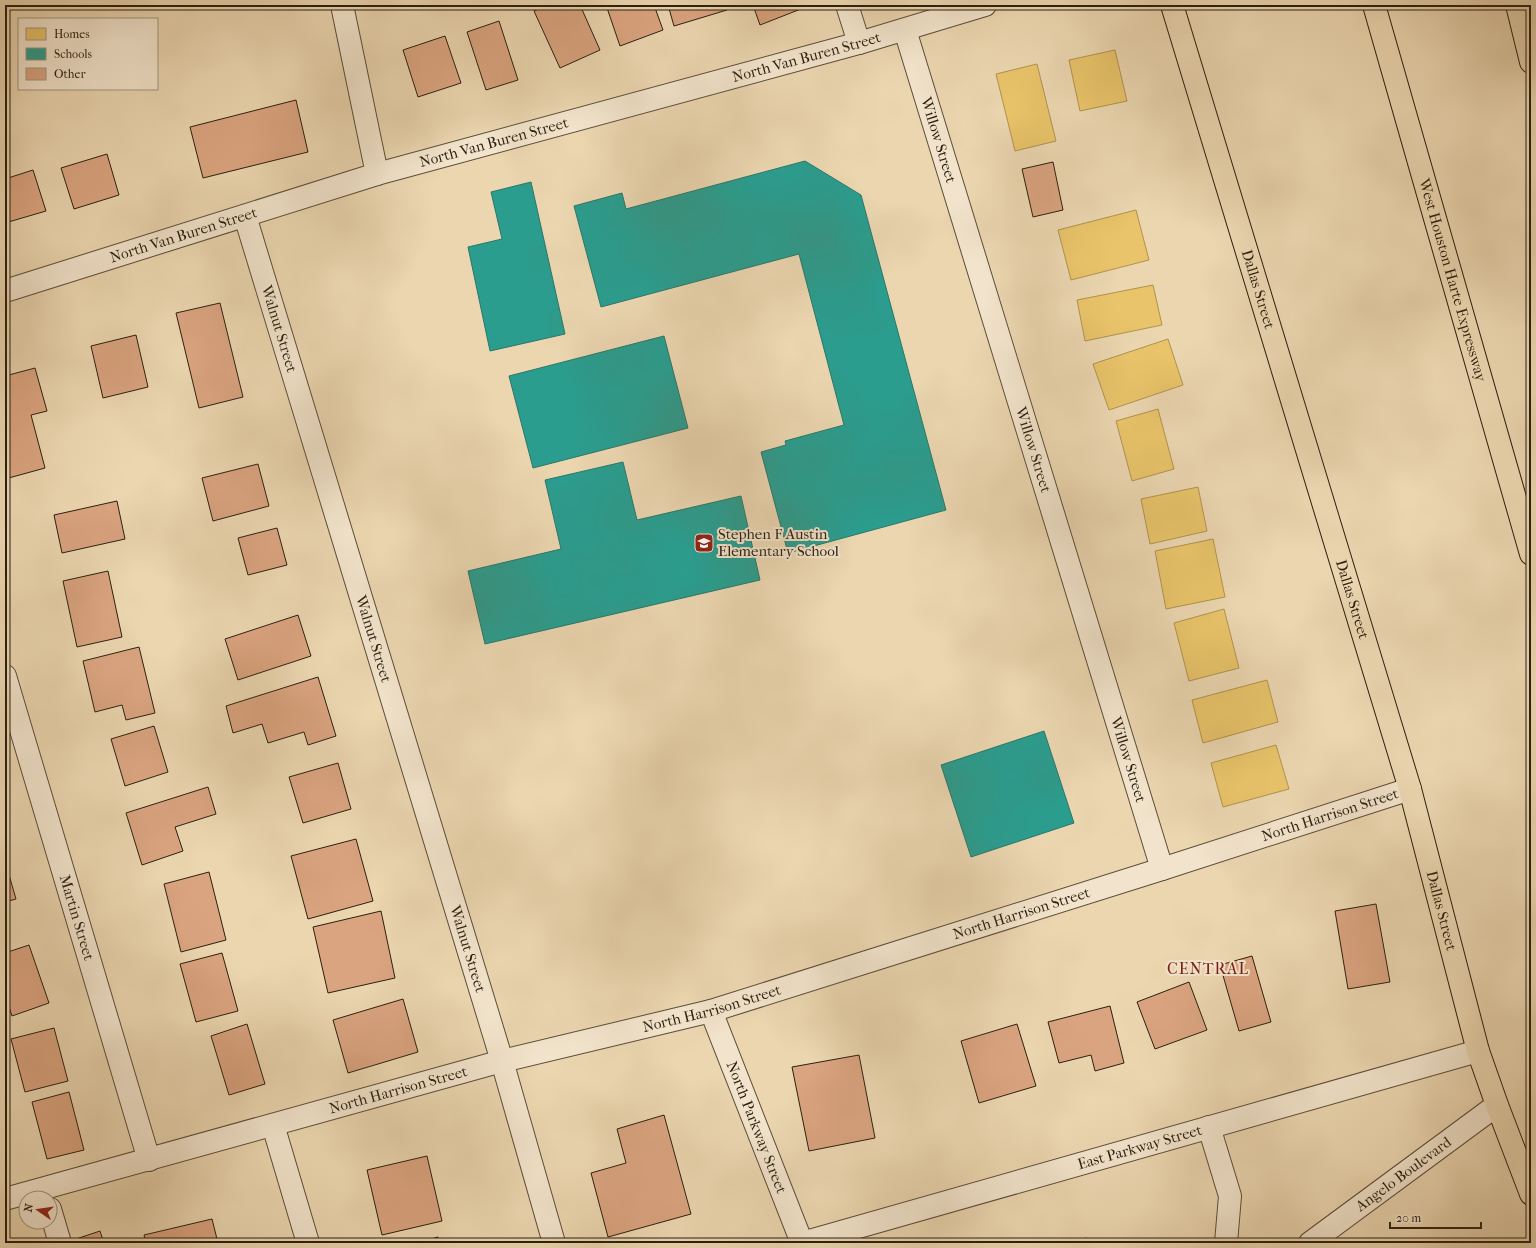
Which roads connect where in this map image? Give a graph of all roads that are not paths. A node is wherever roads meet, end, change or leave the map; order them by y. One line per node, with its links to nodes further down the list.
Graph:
1 (342, 5): 10 (street)
2 (848, 5): 8 (street)
3 (985, 5): 7 (street, North Van Buren Street)
4 (1172, 5): 15 (main road, Dallas Street)
5 (1374, 5): 13 (main road, West Houston Harte Expressway)
6 (1517, 5): 9 (main road)
7 (904, 30): 8 (street, North Van Buren Street); 16 (street, Willow Street)
8 (859, 43): 10 (street, North Van Buren Street)
9 (1531, 62)
10 (377, 174): 11 (street, North Van Buren Street)
11 (245, 216): 12 (street, North Van Buren Street); 19 (street, Walnut Street)
12 (5, 291)
13 (1531, 554)
14 (5, 676): 23 (street, Martin Street)
15 (1410, 789): 16 (street, North Harrison Street); 18 (main road, Dallas Street)
16 (1162, 869): 17 (street, North Harrison Street)
17 (711, 1011): 19 (street, North Harrison Street); 32 (street, North Parkway Street)
18 (1478, 1051): 20 (main road, Dallas Street); 22 (street, East Parkway Street)
19 (502, 1061): 21 (street, North Harrison Street); 31 (street, Walnut Street)
20 (1497, 1106): 25 (main road, Dallas Street); 34 (street, Angelo Boulevard)
21 (273, 1125): 23 (street, North Harrison Street); 30 (street)
22 (1209, 1127): 32 (street, East Parkway Street); 33 (street)
23 (149, 1160): 24 (street, North Harrison Street)
24 (54, 1190)
25 (1531, 1194)
26 (18, 1197): 27 (street, North Harrison Street)
27 (5, 1199)
28 (56, 1230): 29 (street)
29 (60, 1243)
30 (308, 1243)
31 (554, 1243)
32 (802, 1243)
33 (1226, 1243)
34 (1310, 1243)

